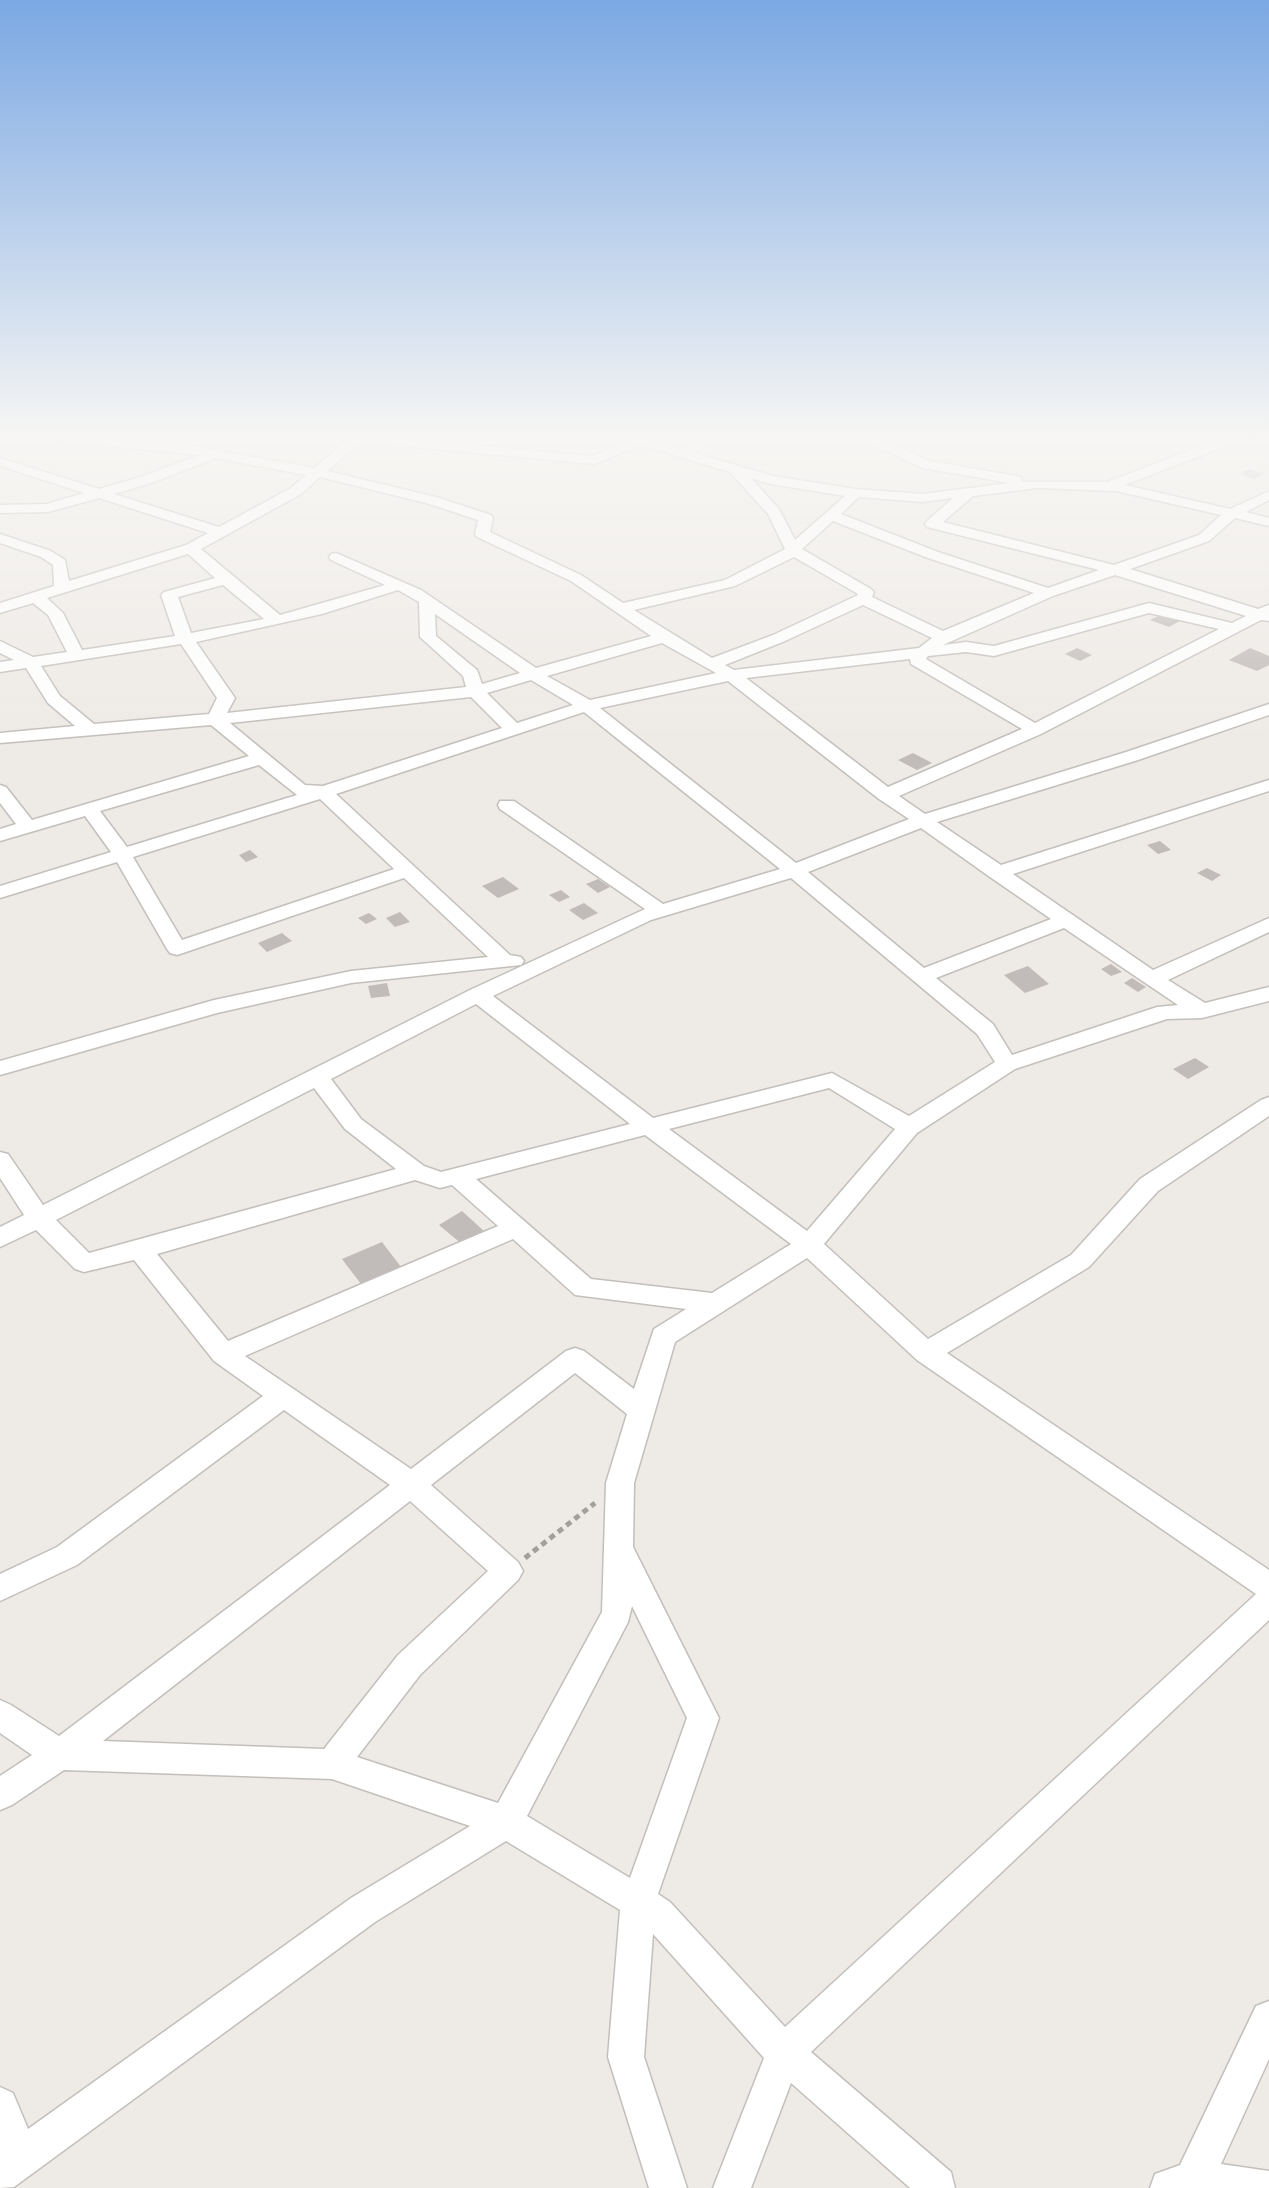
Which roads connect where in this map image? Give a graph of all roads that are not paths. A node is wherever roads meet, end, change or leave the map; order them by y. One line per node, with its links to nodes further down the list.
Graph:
1 (214, 535): 9 (street)
2 (484, 535): 21 (street)
3 (786, 535): 10 (street)
4 (809, 535): 10 (street)
5 (882, 535): 16 (street)
6 (977, 535): 12 (street)
7 (1207, 535): 12 (street)
8 (0, 538): 15 (street)
9 (191, 548): 13 (street); 15 (street)
10 (793, 550): 18 (street); 21 (street)
11 (336, 557): 14 (street)
12 (1113, 569): 16 (street); 22 (street)
13 (226, 580): 23 (street); 27 (street)
14 (399, 585): 19 (street); 23 (street)
15 (62, 589): 17 (street)
16 (1048, 593): 26 (street)
17 (36, 597): 20 (street); 30 (street)
18 (863, 598): 26 (street); 32 (street)
19 (427, 601): 34 (street); 36 (street)
20 (0, 608)
21 (620, 608): 25 (street)
22 (1266, 614): 24 (street)
23 (276, 620): 27 (street)
24 (1233, 628): 29 (street); 42 (street)
25 (664, 637): 32 (street); 34 (street)
26 (943, 637): 29 (street)
27 (184, 638): 30 (street); 39 (street)
28 (0, 646): 31 (street)
29 (922, 653): 35 (street); 42 (street)
30 (76, 654): 31 (street)
31 (30, 662): 33 (street); 40 (street)
32 (710, 664): 35 (street)
33 (0, 667)
34 (533, 674): 36 (street); 37 (street)
35 (731, 676): 37 (street); 48 (street)
36 (475, 691): 39 (street); 41 (street)
37 (587, 706): 41 (street); 56 (street)
38 (1269, 709): 51 (street)
39 (215, 719): 40 (street); 44 (street)
40 (90, 730): 43 (street)
41 (514, 730): 47 (street)
42 (1035, 730): 48 (street)
43 (0, 738)
44 (262, 758): 47 (street); 50 (street)
45 (1269, 785): 57 (street)
46 (0, 791): 52 (street)
47 (323, 792): 54 (street); 55 (street)
48 (886, 795): 51 (street)
49 (507, 805): 59 (street)
50 (89, 809): 52 (street); 54 (street)
51 (924, 820): 56 (street); 57 (street)
52 (28, 827): 53 (street)
53 (0, 835)
54 (122, 855): 55 (street); 58 (street)
55 (407, 871): 63 (street)
56 (794, 871): 59 (street); 64 (street)
57 (998, 873): 60 (street)
58 (0, 892)
59 (660, 911): 62 (street)
60 (1066, 920): 64 (street); 65 (street)
61 (1269, 924): 65 (street)
62 (559, 957): 63 (street); 67 (street)
63 (505, 962): 70 (street)
64 (921, 976): 69 (street)
65 (1152, 979): 68 (street)
66 (1269, 994): 68 (street)
67 (478, 995): 71 (street); 73 (street)
68 (1202, 1011): 69 (street)
69 (1007, 1064): 74 (street)
70 (0, 1068)
71 (318, 1077): 76 (street); 78 (street)
72 (1269, 1105): 84 (street)
73 (647, 1125): 74 (street); 77 (street); 81 (street)
74 (909, 1127): 81 (street)
75 (0, 1160): 78 (street)
76 (416, 1172): 77 (street); 82 (street)
77 (457, 1176): 79 (street)
78 (39, 1217): 80 (street); 82 (street)
79 (516, 1228): 83 (street); 85 (street)
80 (0, 1238)
81 (809, 1245): 83 (street); 84 (street)
82 (140, 1250): 85 (street)
83 (717, 1303): 87 (street)
84 (926, 1353): 90 (street)
85 (223, 1354): 86 (street)
86 (282, 1397): 88 (street); 91 (street)
87 (642, 1411): 88 (street); 89 (street)
88 (412, 1485): 94 (street); 95 (street)
89 (619, 1546): 97 (street); 98 (street)
90 (1269, 1586)
91 (0, 1588)
92 (1269, 1601): 100 (street)
93 (0, 1715): 94 (street)
94 (60, 1755): 95 (street); 96 (street)
95 (332, 1764): 97 (street)
96 (0, 1794)
97 (506, 1822): 98 (street); 102 (street)
98 (638, 1902): 100 (street); 105 (street)
99 (1269, 2019): 103 (street)
100 (784, 2053): 104 (street); 106 (street)
101 (0, 2106): 102 (street)
102 (10, 2166)
103 (1181, 2184): 107 (street)
104 (939, 2187)
105 (667, 2188)
106 (732, 2188)
107 (1264, 2188)

